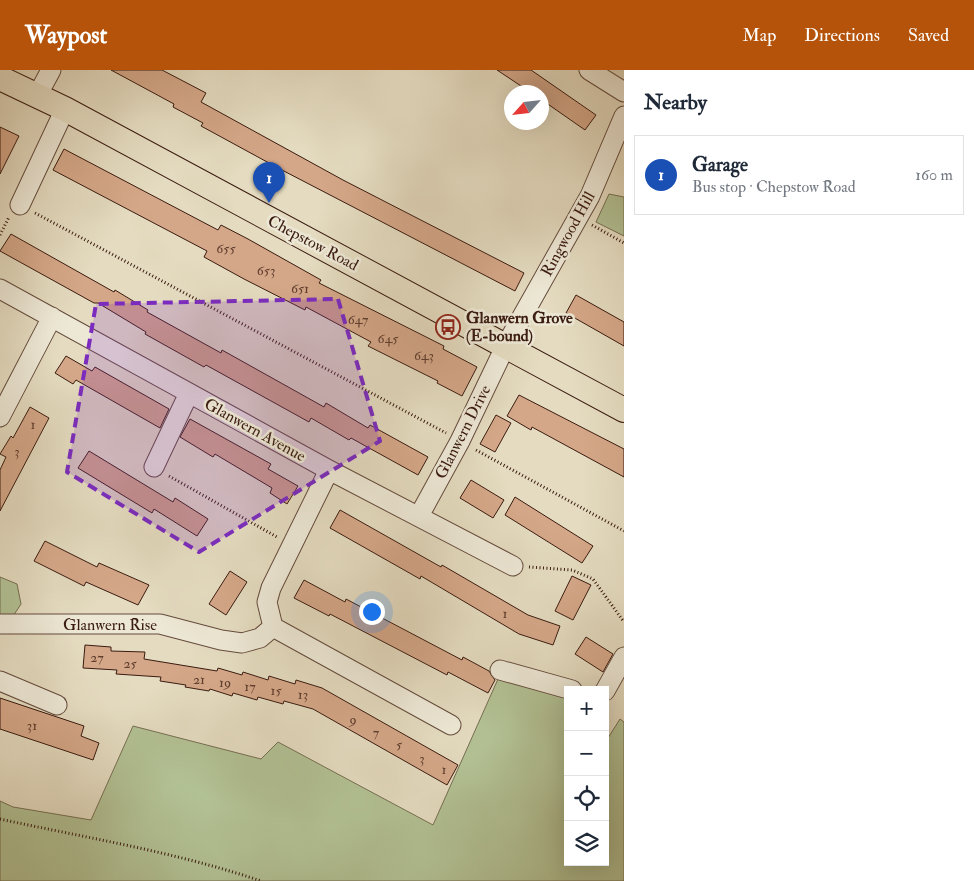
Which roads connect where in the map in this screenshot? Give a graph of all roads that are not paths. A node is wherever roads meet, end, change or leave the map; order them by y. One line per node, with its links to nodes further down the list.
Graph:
1 (51, 70): 5 (street)
2 (589, 70): 4 (street)
3 (0, 78): 5 (main road, Chepstow Road)
4 (624, 92)
5 (37, 96): 6 (main road, Chepstow Road)
6 (65, 109): 8 (street); 11 (main road, Chepstow Road)
7 (624, 116): 11 (street, Ringwood Hill)
8 (20, 205)
9 (0, 289): 10 (street, Glanwern Avenue)
10 (52, 317): 12 (street, Glanwern Avenue); 14 (street)
11 (505, 347): 13 (main road, Chepstow Road); 17 (street, Glanwern Drive)
12 (189, 393): 15 (street); 16 (street, Glanwern Avenue)
13 (624, 410)
14 (0, 417)
15 (154, 467)
16 (329, 470): 17 (street, Glanwern Avenue); 20 (street)
17 (419, 516): 18 (street, Glanwern Avenue)
18 (513, 566)
19 (0, 624): 20 (street, Glanwern Rise)
20 (272, 627): 27 (street)
21 (624, 657): 24 (street)
22 (500, 670): 25 (street)
23 (0, 681): 26 (street)
24 (608, 686)
25 (564, 688)
26 (57, 704)
27 (451, 725)

